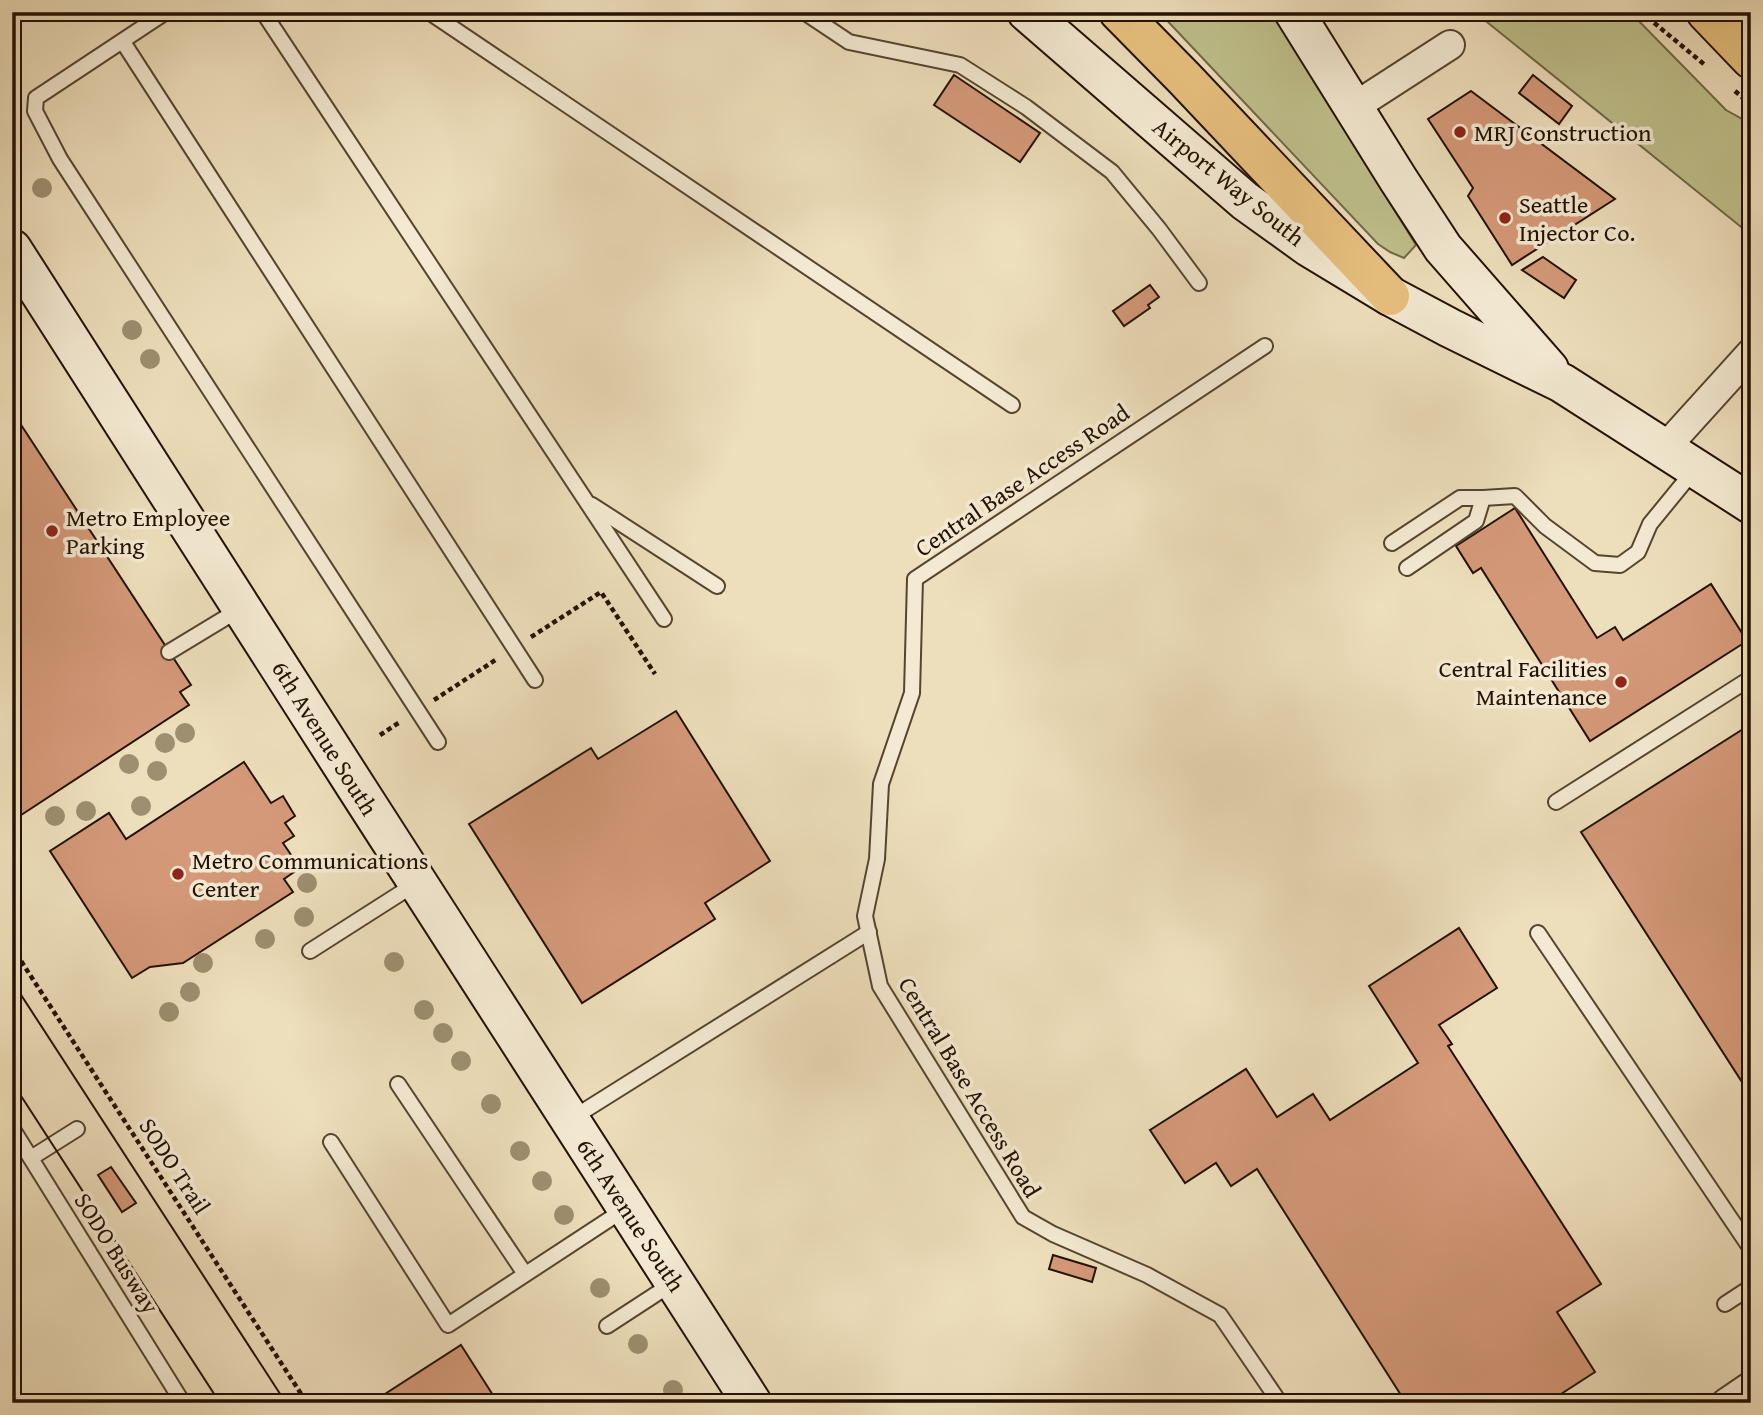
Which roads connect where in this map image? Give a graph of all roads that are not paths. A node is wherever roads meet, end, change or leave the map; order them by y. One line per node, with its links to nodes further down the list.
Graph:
1 (166, 12): 9 (lane)
2 (263, 12): 22 (lane)
3 (429, 12): 19 (lane)
4 (804, 12): 14 (lane)
5 (1027, 12): 15 (street, Airport Way South)
6 (1119, 12): 15 (highway)
7 (1294, 12): 12 (street, Airport Way South)
8 (1706, 12): 11 (highway)
9 (122, 42): 31 (lane); 32 (lane)
10 (1450, 45): 12 (street)
11 (1742, 74)
12 (1354, 107): 18 (street, Airport Way South)
13 (21, 270): 27 (street, 6th Avenue South)
14 (1199, 284)
15 (1390, 296): 18 (street, Airport Way South)
16 (1265, 346): 35 (lane, Central Base Access Road)
17 (1751, 353): 20 (street)
18 (1562, 383): 20 (street, Airport Way South)
19 (1012, 405)
20 (1680, 458): 21 (lane); 23 (street, Airport Way South)
21 (1483, 498): 24 (lane); 25 (lane)
22 (585, 500): 26 (lane); 28 (lane)
23 (1751, 504)
24 (1392, 543)
25 (1407, 568)
26 (717, 586)
27 (242, 607): 29 (lane); 34 (street, 6th Avenue South)
28 (664, 619)
29 (169, 652)
30 (1751, 678): 33 (lane)
31 (535, 680)
32 (438, 742)
33 (1556, 802)
34 (416, 883): 37 (lane); 39 (street, 6th Avenue South)
35 (869, 932): 39 (lane); 54 (lane, Central Base Access Road)
36 (1538, 933): 45 (lane)
37 (310, 951)
38 (398, 1084): 46 (lane)
39 (569, 1120): 44 (street, 6th Avenue South)
40 (12, 1128): 43 (lane, SODO Busway)
41 (77, 1129): 43 (lane)
42 (331, 1142): 46 (lane)
43 (31, 1158): 52 (lane, SODO Busway)
44 (626, 1208): 46 (lane); 47 (street, 6th Avenue South)
45 (1751, 1249)
46 (525, 1275)
47 (674, 1283): 50 (lane); 53 (street, 6th Avenue South)
48 (1751, 1287): 49 (lane)
49 (1725, 1304)
50 (607, 1326)
51 (1751, 1386): 55 (street)
52 (183, 1403)
53 (752, 1403)
54 (1280, 1403)
55 (1726, 1403)

